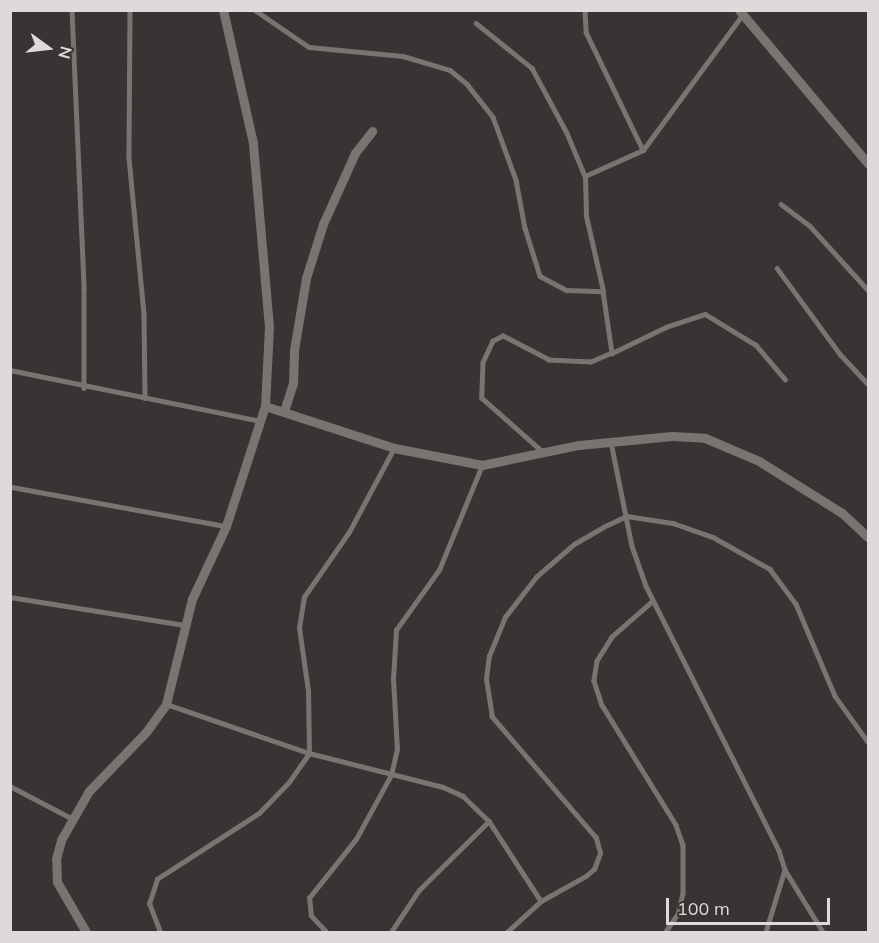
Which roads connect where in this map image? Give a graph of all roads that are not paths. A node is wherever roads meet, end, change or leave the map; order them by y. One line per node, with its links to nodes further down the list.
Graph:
1 (72, 10): 20 (lane)
2 (130, 10): 21 (lane)
3 (224, 10): 22 (street)
4 (255, 10): 15 (lane)
5 (585, 10): 9 (lane)
6 (741, 12): 9 (lane); 10 (street)
7 (476, 23): 11 (lane)
8 (372, 131): 23 (street)
9 (643, 150): 11 (lane)
10 (868, 164)
11 (585, 176): 15 (lane)
12 (781, 204): 14 (lane)
13 (777, 268): 19 (lane)
14 (868, 290)
15 (603, 291): 16 (lane)
16 (612, 353): 18 (lane); 27 (lane)
17 (10, 370): 20 (lane)
18 (784, 379)
19 (868, 384)
20 (84, 388): 21 (lane)
21 (145, 398): 24 (lane)
22 (265, 406): 23 (street); 24 (street)
23 (284, 411): 26 (street)
24 (261, 422): 31 (street)
25 (611, 442): 27 (street); 30 (lane); 32 (street)
26 (394, 448): 28 (street); 38 (lane)
27 (543, 453): 28 (street)
28 (482, 465): 39 (lane)
29 (12, 487): 31 (lane)
30 (627, 516): 34 (lane); 37 (lane); 44 (lane)
31 (226, 526): 35 (street)
32 (868, 537)
33 (10, 597): 35 (lane)
34 (653, 601): 43 (lane); 50 (lane)
35 (184, 626): 36 (street)
36 (165, 704): 38 (lane); 41 (street)
37 (868, 742)
38 (309, 753): 39 (lane); 46 (lane)
39 (391, 775): 42 (lane); 47 (lane)
40 (10, 786): 41 (lane)
41 (71, 818): 45 (street)
42 (489, 821): 44 (lane); 48 (lane)
43 (785, 870): 51 (lane); 52 (lane)
44 (541, 901): 49 (lane)
45 (86, 933)
46 (160, 933)
47 (326, 933)
48 (391, 933)
49 (507, 933)
50 (666, 933)
51 (766, 933)
52 (823, 933)

